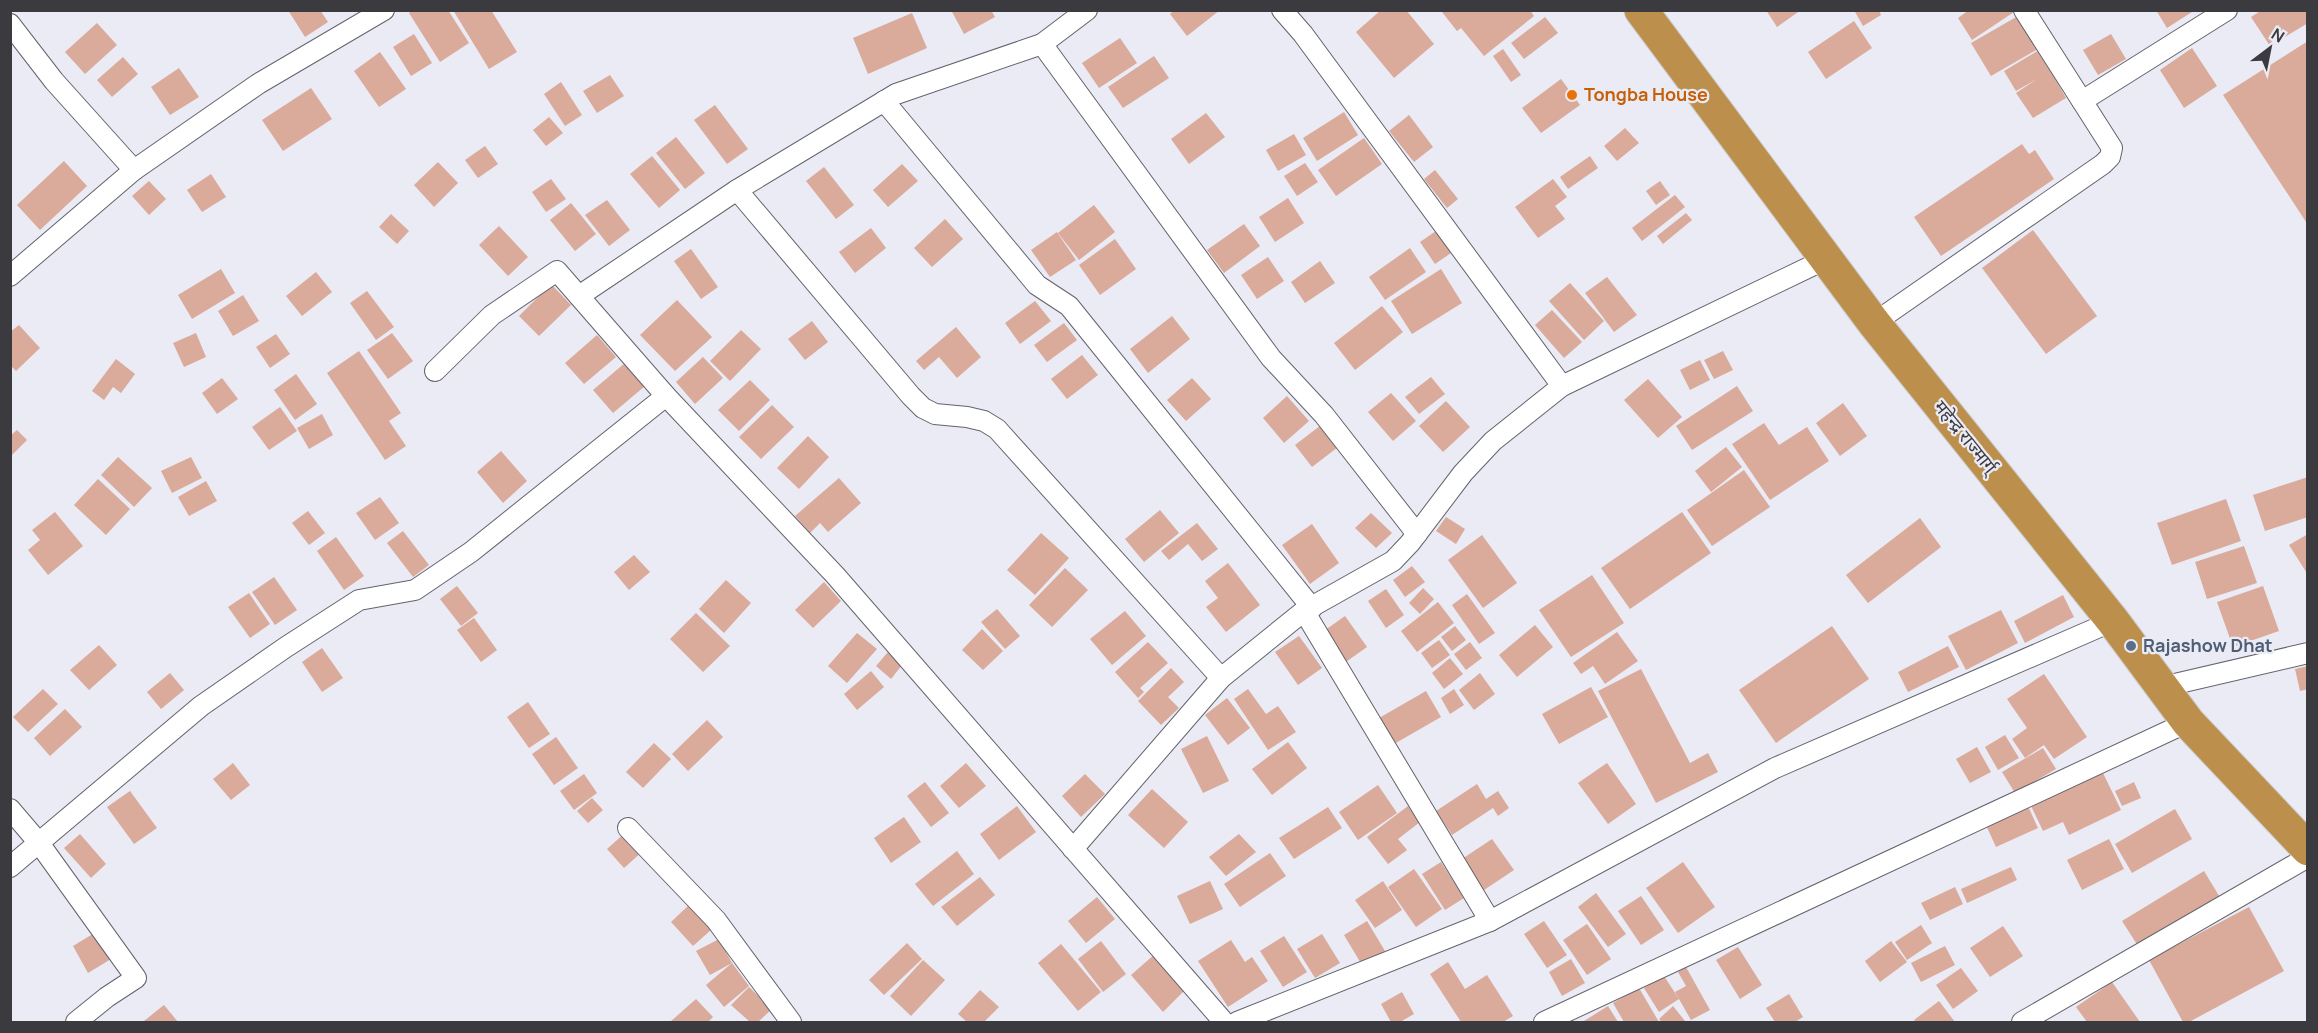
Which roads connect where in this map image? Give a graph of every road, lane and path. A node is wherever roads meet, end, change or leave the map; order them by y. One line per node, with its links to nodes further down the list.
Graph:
1 (384, 10): 11 (street)
2 (1087, 10): 8 (street)
3 (1282, 10): 18 (street)
4 (1641, 10): 13 (highway, महेन्द्र राज्मार्ग्)
5 (2024, 10): 10 (street)
6 (2227, 10): 10 (street)
7 (10, 24): 11 (street)
8 (1042, 44): 9 (street); 20 (street)
9 (884, 101): 12 (street); 21 (street)
10 (2082, 101): 16 (street)
11 (134, 170): 14 (street)
12 (737, 190): 15 (street); 24 (street)
13 (1826, 260): 16 (highway, महेन्द्र राज्मार्ग्); 18 (street)
14 (10, 276)
15 (579, 296): 17 (street); 19 (street)
16 (1874, 323): 22 (highway, महेन्द्र राज्मार्ग्)
17 (435, 371)
18 (1562, 386): 20 (street)
19 (666, 396): 29 (street); 30 (street)
20 (1417, 534): 21 (street)
21 (1308, 610): 24 (street); 34 (street)
22 (2113, 621): 25 (highway, महेन्द्र राज्मार्ग्); 34 (street)
23 (2307, 652): 25 (street)
24 (1221, 678): 30 (street)
25 (2162, 687): 26 (highway, महेन्द्र राज्मार्ग्)
26 (2188, 722): 31 (highway, महेन्द्र राज्मार्ग्); 39 (street)
27 (10, 809): 29 (street)
28 (628, 828): 36 (street)
29 (39, 843): 33 (street); 35 (street)
30 (1073, 849): 37 (street)
31 (2307, 849)
32 (2307, 857): 40 (street)
33 (10, 867)
34 (1490, 921): 38 (street)
35 (76, 1023)
36 (791, 1023)
37 (1224, 1023)
38 (1237, 1023)
39 (1544, 1023)
40 (2022, 1023)

